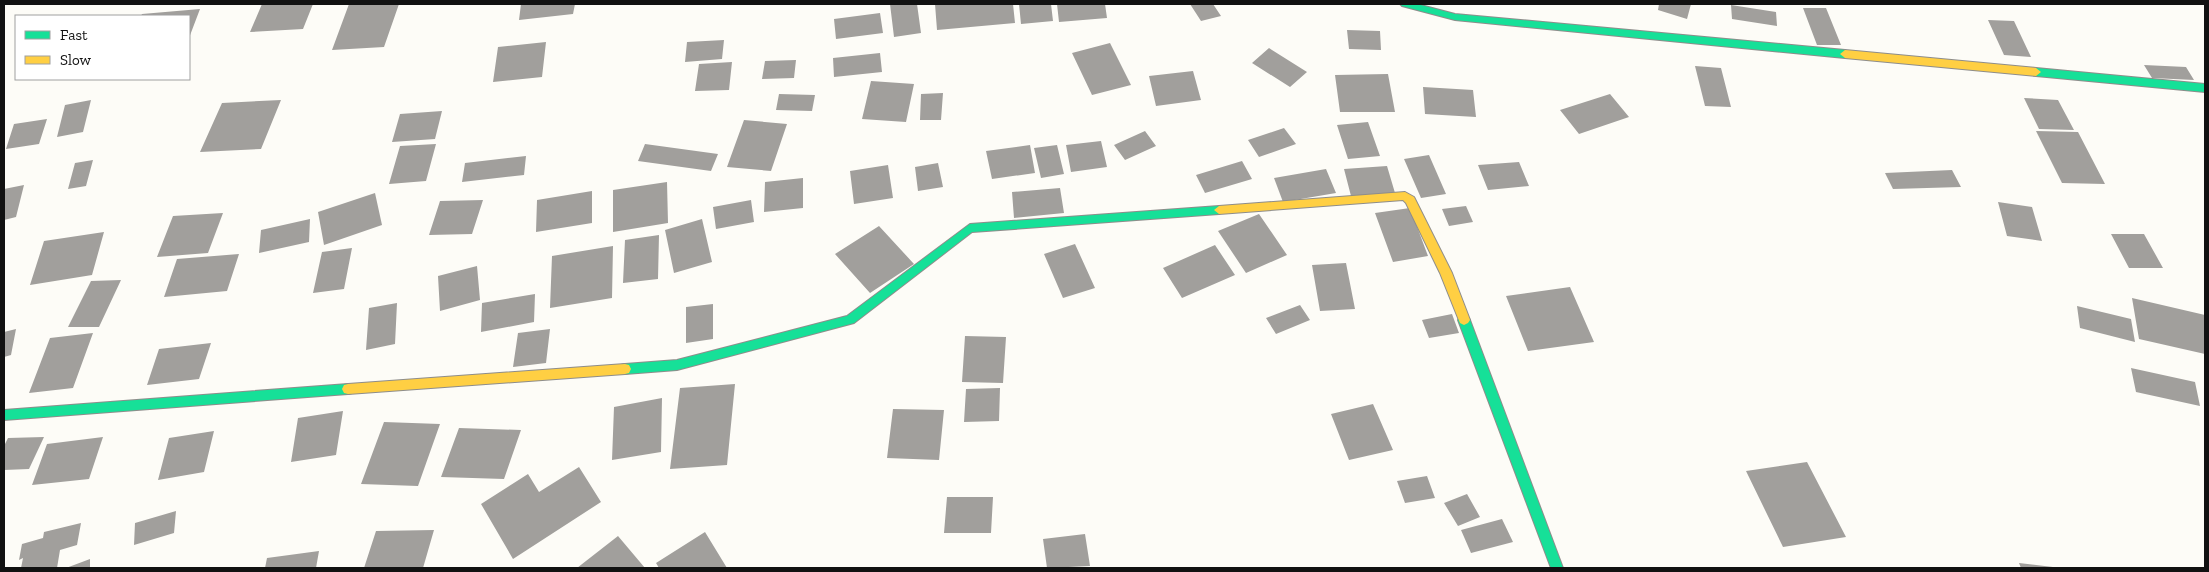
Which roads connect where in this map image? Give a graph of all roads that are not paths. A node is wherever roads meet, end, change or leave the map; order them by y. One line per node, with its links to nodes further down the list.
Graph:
1 (1405, 4): 2 (street)
2 (2205, 88)
3 (4, 415): 4 (street)
4 (1557, 568)

